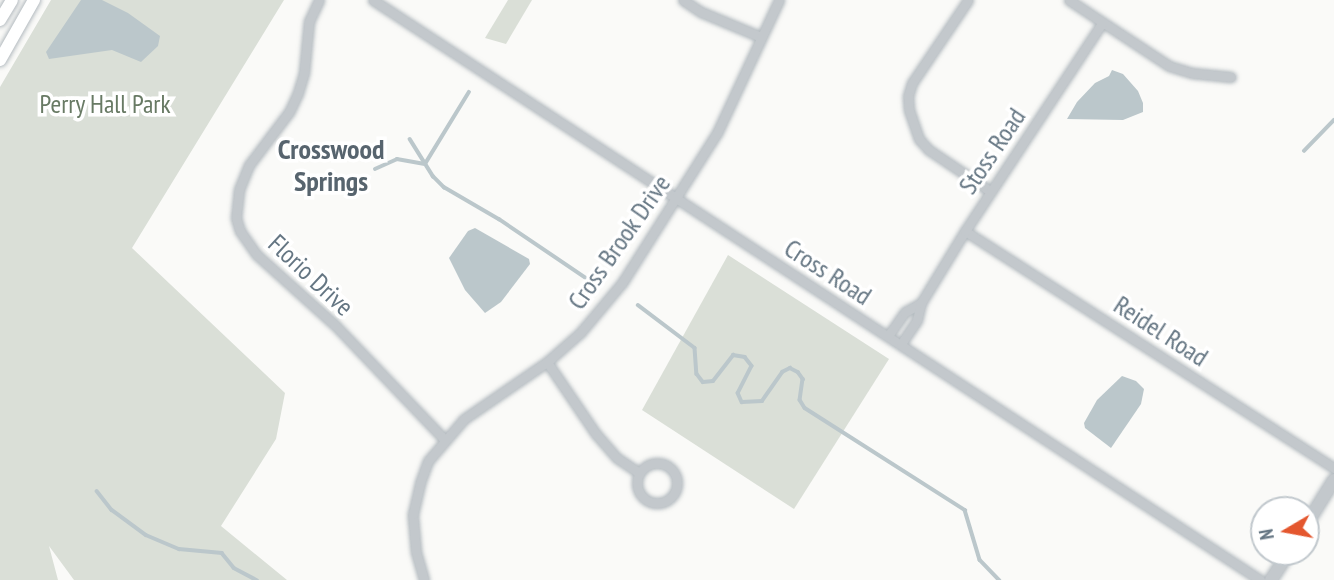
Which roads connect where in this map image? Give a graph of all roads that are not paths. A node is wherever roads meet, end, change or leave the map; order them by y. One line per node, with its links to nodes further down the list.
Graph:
1 (12, 0): 9 (main road)
2 (34, 0): 12 (main road)
3 (319, 0): 21 (street, Florio Drive)
4 (373, 0): 15 (street, Cross Road)
5 (683, 0): 11 (street)
6 (779, 0): 11 (street, Cross Brook Drive)
7 (968, 0): 14 (street)
8 (1069, 0): 10 (street)
9 (0, 20)
10 (1102, 23): 13 (street); 14 (street, Stoss Road)
11 (761, 37): 15 (street, Cross Brook Drive)
12 (0, 60)
13 (1231, 77)
14 (990, 191): 16 (street, Stoss Road)
15 (676, 197): 18 (street, Cross Road); 20 (street, Cross Brook Drive)
16 (965, 230): 17 (street, Stoss Road); 22 (street, Reidel Road)
17 (920, 303): 18 (street, Stoss Road); 19 (street, Stoss Road)
18 (888, 336): 19 (street, Cross Road)
19 (901, 344): 27 (street, Cross Road)
20 (547, 362): 21 (street, Cross Brook Drive); 23 (street)
21 (444, 439): 26 (street, Cross Brook Drive)
22 (1334, 468)
23 (639, 473): 23 (street)
24 (1334, 480): 25 (street)
25 (1320, 502)
26 (424, 580)
27 (1260, 580)

